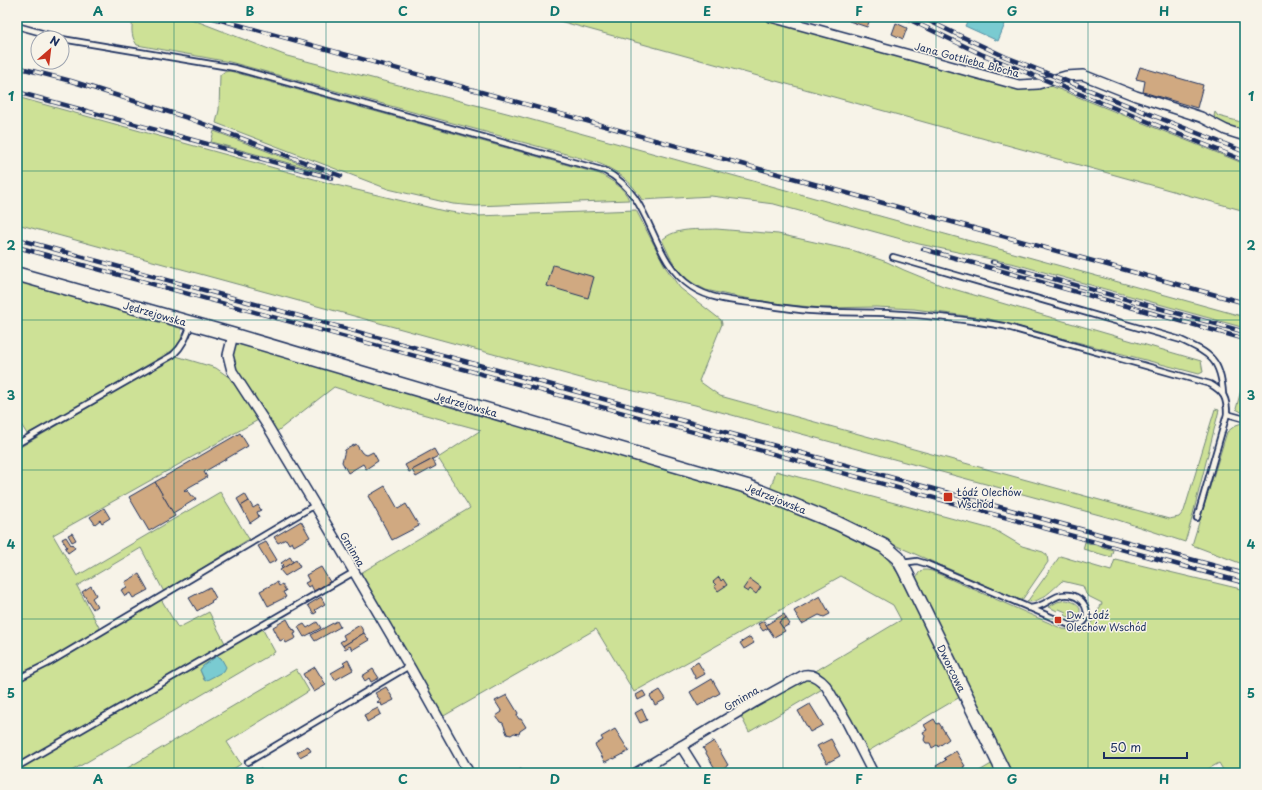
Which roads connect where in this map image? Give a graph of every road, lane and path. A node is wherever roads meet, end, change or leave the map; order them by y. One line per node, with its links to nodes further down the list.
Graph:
1 (771, 17): 5 (street, Jana Gottlieba Blocha)
2 (17, 26): 3 (lane)
3 (32, 30)
4 (70, 40): 10 (lane)
5 (1245, 136)
6 (893, 257): 10 (lane)
7 (17, 274): 8 (street, Jędrzejowska)
8 (191, 324): 9 (street, Jędrzejowska); 13 (lane)
9 (233, 335): 14 (street, Gminna); 16 (street, Jędrzejowska)
10 (1223, 394): 11 (lane)
11 (1227, 414): 12 (lane); 15 (lane)
12 (1245, 419)
13 (17, 444)
14 (315, 505): 17 (street, Gminna); 20 (lane)
15 (1197, 518)
16 (901, 563): 18 (lane); 28 (street, Dworcowa)
17 (354, 572): 19 (street, Gminna); 23 (lane)
18 (1029, 608): 18 (lane)
19 (409, 666): 22 (lane); 24 (street, Gminna)
20 (17, 679)
21 (681, 746): 25 (street, Gminna); 26 (street); 27 (street, Gminna)
22 (248, 762)
23 (17, 767)
24 (469, 773)
25 (636, 773)
26 (698, 773)
27 (873, 773)
28 (1004, 773)

